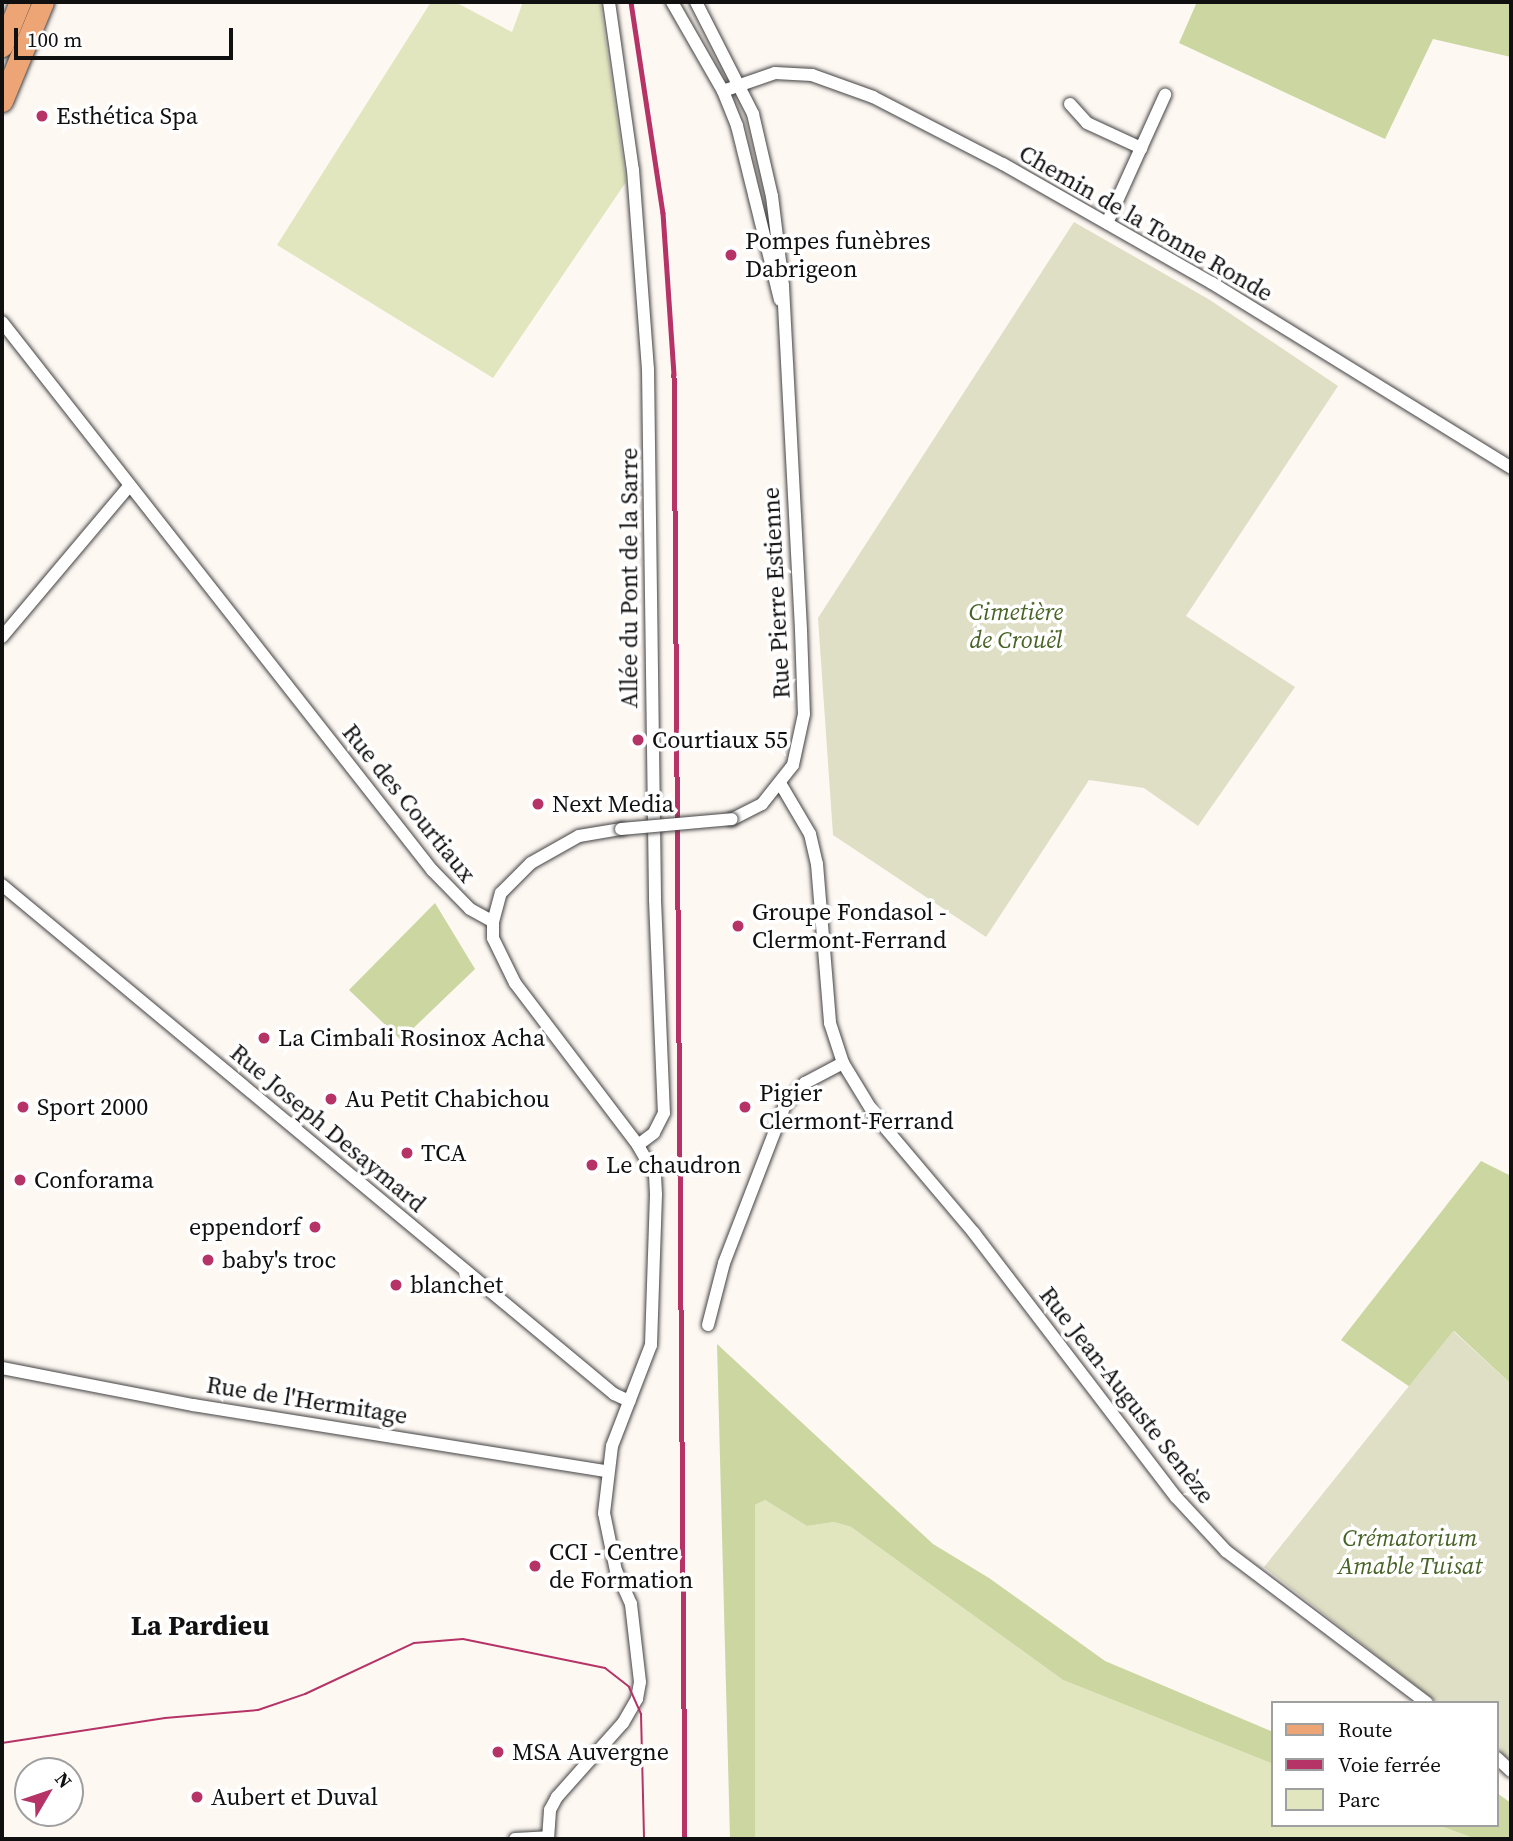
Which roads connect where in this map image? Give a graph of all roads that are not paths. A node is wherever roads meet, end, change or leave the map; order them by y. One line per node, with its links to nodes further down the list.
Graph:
1 (20, 2): 6 (main road)
2 (43, 2): 10 (main road)
3 (609, 2): 23 (street, Allée du Pont de la Sarre)
4 (672, 2): 8 (street, Rue Pierre Estienne)
5 (696, 2): 7 (street, Rue Pierre Estienne)
6 (2, 46)
7 (741, 85): 8 (street, Chemin de la Tonne Ronde); 13 (street, Chemin de la Tonne Ronde); 14 (street, Rue Pierre Estienne)
8 (723, 91): 14 (street, Rue Pierre Estienne)
9 (1164, 95): 12 (street)
10 (2, 101)
11 (1070, 104): 12 (street)
12 (1141, 148): 13 (street)
13 (1107, 223): 16 (street, Chemin de la Tonne Ronde)
14 (780, 301): 19 (street, Rue Pierre Estienne)
15 (2, 322): 17 (street, Rue des Courtiaux)
16 (1511, 468)
17 (129, 486): 18 (street); 21 (street, Rue des Courtiaux)
18 (2, 638)
19 (780, 783): 21 (street, Rue Pierre Estienne, bridge); 22 (street)
20 (2, 885): 26 (street, Rue Joseph Desaymard)
21 (493, 922): 23 (street)
22 (843, 1063): 24 (street); 28 (street, Rue Jean-Auguste Senèze)
23 (638, 1145): 26 (street)
24 (708, 1325)
25 (2, 1368): 27 (street, Rue de l'Hermitage)
26 (629, 1401): 27 (street)
27 (606, 1471): 29 (street)
28 (1424, 1701)
29 (548, 1838): 30 (street)
30 (516, 1839)

